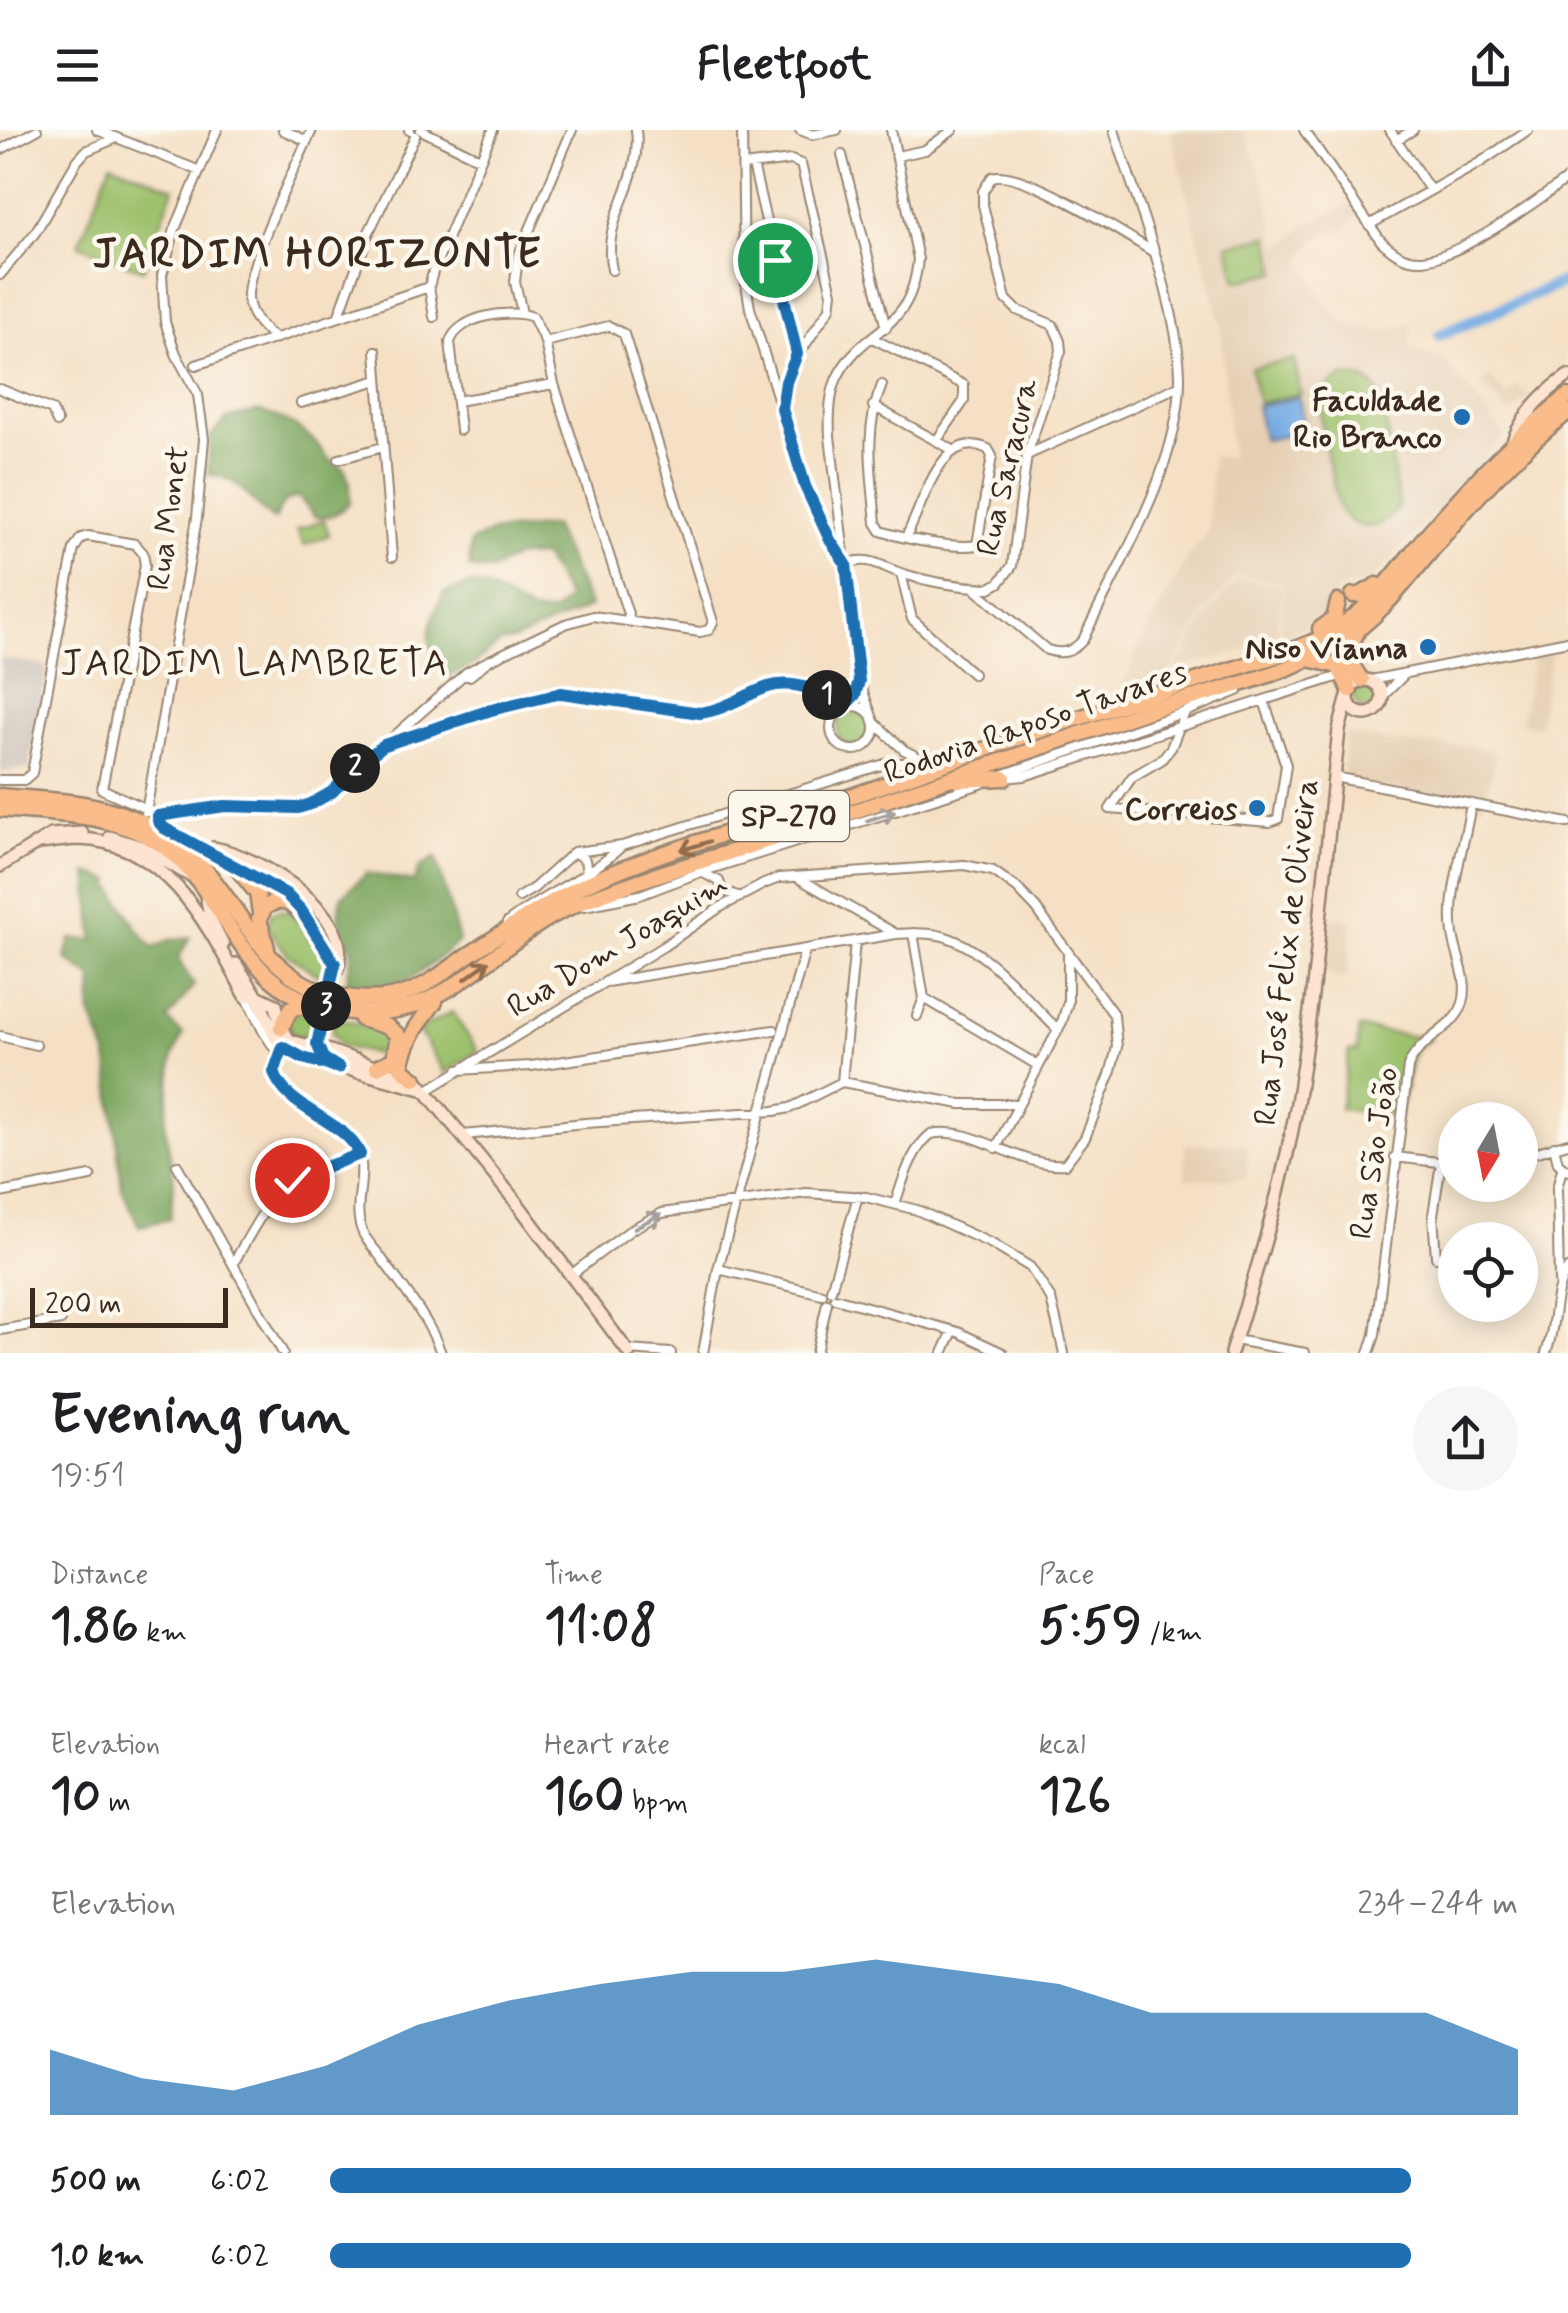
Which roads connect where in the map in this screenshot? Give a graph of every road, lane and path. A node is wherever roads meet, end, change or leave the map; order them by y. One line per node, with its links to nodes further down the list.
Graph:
1 (36, 130): 23 (street)
2 (97, 130): 20 (street)
3 (218, 130): 29 (street, Rua Monet)
4 (282, 130): 22 (street)
5 (312, 130): 22 (street)
6 (492, 130): 26 (street)
7 (572, 130): 39 (street)
8 (636, 130): 34 (street)
9 (742, 130): 28 (street)
10 (800, 130): 11 (street)
11 (837, 130)
12 (891, 130): 25 (street)
13 (953, 130): 25 (street)
14 (1114, 130): 33 (street)
15 (1304, 130): 32 (street)
16 (1390, 130): 21 (street)
17 (1412, 130): 21 (street)
18 (1528, 130): 31 (street)
19 (416, 132): 26 (street); 37 (street)
20 (114, 139): 29 (street); 35 (street)
21 (1396, 140): 31 (street)
22 (307, 141): 42 (street)
23 (0, 150)
24 (842, 155): 43 (street)
25 (898, 156): 43 (street)
26 (480, 159): 36 (street)
27 (754, 165): 28 (street); 49 (street); 49 (street)
28 (743, 166): 61 (street)
29 (200, 171): 111 (street, Rua Monet)
30 (1568, 178): 32 (street)
31 (1430, 190): 32 (street)
32 (1370, 224)
33 (1152, 251): 55 (street); 71 (street, Rua Saracura)
34 (612, 270)
35 (0, 275)
36 (428, 288): 38 (street); 41 (street)
37 (344, 298): 38 (street); 40 (street)
38 (353, 311): 40 (street)
39 (522, 312): 47 (street); 58 (street)
40 (339, 315): 44 (street)
41 (434, 317)
42 (259, 325): 44 (street); 46 (street)
43 (886, 328): 45 (street)
44 (272, 338): 46 (street)
45 (872, 338): 64 (street); 76 (street)
46 (258, 342): 50 (street)
47 (544, 342): 53 (street); 81 (street)
48 (376, 351): 52 (street)
49 (797, 354): 61 (street)
50 (196, 366)
51 (1568, 376): 67 (main road)
52 (378, 380): 59 (street); 69 (street)
53 (554, 384): 58 (street); 81 (street)
54 (882, 384): 60 (street)
55 (1180, 386): 71 (street); 78 (street)
56 (0, 390): 63 (street)
57 (1568, 396): 67 (highway, Rodovia Raposo Tavares / SP-270)
58 (457, 401): 65 (street)
59 (301, 402)
60 (873, 406): 66 (street); 73 (street)
61 (782, 409): 76 (street)
62 (1568, 412): 82 (highway, Rodovia Raposo Tavares / SP-270)
63 (58, 422)
64 (951, 423): 66 (street); 68 (street)
65 (460, 430)
66 (937, 440): 70 (street)
67 (1512, 443): 75 (highway, Rodovia Raposo Tavares / SP-270)
68 (964, 444): 70 (street); 73 (street)
69 (384, 447): 72 (street); 74 (street)
70 (953, 450): 73 (street)
71 (1028, 454): 78 (street, Rua Saracura)
72 (339, 459)
73 (906, 537)
74 (392, 557)
75 (1404, 562): 79 (highway); 85 (highway, Rodovia Raposo Tavares / SP-270)
76 (846, 564): 77 (street, Rua Saracura); 88 (street)
77 (901, 574): 78 (street, Rua Saracura); 86 (street)
78 (972, 588)
79 (1352, 595)
80 (1338, 602): 85 (highway)
81 (630, 620): 98 (street)
82 (1357, 632): 84 (highway, Rodovia Raposo Tavares / SP-270); 89 (highway)
83 (1568, 641): 87 (street)
84 (1308, 658): 85 (highway, Rodovia Raposo Tavares / SP-270); 89 (highway)
85 (1272, 665): 93 (street); 101 (highway, Rodovia Raposo Tavares / SP-270); 106 (highway, Rodovia Raposo Tavares / SP-270)
86 (973, 674)
87 (1403, 676): 89 (street); 90 (street)
88 (859, 681): 92 (street); 95 (street)
89 (1355, 684): 90 (main road); 91 (street); 94 (main road); 97 (main road, Rua José Felix de Oliveira)
90 (1383, 696): 94 (main road)
91 (1264, 701): 96 (street); 96 (street)
92 (842, 709): 95 (street); 98 (street); 99 (street)
93 (1185, 712): 96 (street); 103 (street)
94 (1360, 712): 97 (main road)
95 (873, 720): 99 (street); 100 (street)
96 (1178, 730): 103 (street)
97 (1339, 730): 104 (main road, Rua José Felix de Oliveira)
98 (384, 745): 110 (street)
99 (847, 749): 102 (street)
100 (924, 760): 101 (street); 102 (street)
101 (955, 762): 135 (highway, Rodovia Raposo Tavares / SP-270, one-way to 135)
102 (843, 776): 115 (street)
103 (1001, 777): 106 (highway); 119 (street, one-way to 103)
104 (1334, 777): 108 (street); 188 (main road, Rua José Felix de Oliveira)
105 (0, 780): 111 (street)
106 (936, 782): 129 (highway, Rodovia Raposo Tavares / SP-270)
107 (0, 796): 111 (highway, Rodovia Raposo Tavares / SP-270)
108 (1471, 804): 112 (street); 168 (street, Rua São João)
109 (0, 809): 123 (highway, Rodovia Raposo Tavares / SP-270)
110 (163, 814): 111 (main road)
111 (151, 821): 114 (main road); 138 (highway, Rodovia Raposo Tavares / SP-270)
112 (1568, 823)
113 (40, 843): 118 (main road); 123 (main road); 142 (main road)
114 (200, 846): 117 (main road); 139 (main road)
115 (622, 846): 116 (street); 121 (street)
116 (574, 852): 121 (street); 127 (street)
117 (232, 862): 130 (highway); 131 (main road)
118 (0, 866)
119 (721, 866): 120 (street); 124 (street)
120 (700, 872): 124 (street); 129 (street)
121 (587, 873): 135 (street)
122 (798, 879): 126 (street, Rua Dom Joaquim); 133 (street); 137 (street, Rua Dom Joaquim)
123 (197, 882): 125 (highway, Rodovia Raposo Tavares / SP-270)
124 (720, 885): 126 (street); 128 (street)
125 (206, 895): 142 (main road); 144 (highway, Rodovia Raposo Tavares / SP-270)
126 (740, 896): 128 (street, Rua Dom Joaquim)
127 (519, 897)
128 (719, 908): 140 (street, Rua Dom Joaquim)
129 (564, 910): 141 (highway, Rodovia Raposo Tavares / SP-270, one-way to 129)
130 (260, 913): 131 (highway); 138 (highway)
131 (302, 914): 139 (main road)
132 (913, 933): 133 (street); 143 (street); 149 (street)
133 (896, 934): 134 (street)
134 (855, 942): 136 (street); 158 (street)
135 (475, 950): 138 (highway, Rodovia Raposo Tavares / SP-270)
136 (805, 950): 140 (street); 161 (street)
137 (1068, 954): 149 (street); 165 (street, Rua Dom Joaquim)
138 (271, 958)
139 (334, 978): 151 (main road, bridge)
140 (602, 982): 156 (street, Rua Dom Joaquim)
141 (440, 995): 145 (highway, Rodovia Raposo Tavares / SP-270); 157 (highway)
142 (252, 996): 147 (main road); 153 (main road)
143 (924, 998): 146 (street); 154 (street)
144 (316, 1006): 145 (highway, Rodovia Raposo Tavares / SP-270); 147 (highway)
145 (342, 1011): 157 (highway)
146 (917, 1016)
147 (281, 1028): 151 (main road)
148 (774, 1030): 156 (street)
149 (1058, 1030): 154 (street)
150 (0, 1036): 152 (street)
151 (320, 1041): 155 (main road); 157 (main road)
152 (36, 1045)
153 (281, 1051): 155 (main road); 167 (street)
154 (1039, 1066): 160 (street)
155 (339, 1068): 157 (main road)
156 (458, 1070): 159 (street, Rua Dom Joaquim)
157 (390, 1072): 159 (highway)
158 (842, 1082): 160 (street); 161 (street)
159 (422, 1087): 162 (main road)
160 (1019, 1104): 165 (street)
161 (760, 1112): 162 (street); 176 (street)
162 (464, 1135): 182 (main road)
163 (1568, 1143): 164 (street)
164 (1554, 1146): 166 (street); 171 (street)
165 (996, 1148): 177 (street, Rua Dom Joaquim)
166 (1538, 1151)
167 (360, 1154): 179 (street); 191 (street)
168 (1396, 1157): 169 (street); 199 (street, Rua São João)
169 (1438, 1163)
170 (177, 1166): 179 (street)
171 (1565, 1170): 183 (street)
172 (92, 1176): 174 (street)
173 (1438, 1178): 178 (street)
174 (0, 1192)
175 (858, 1196): 176 (street); 177 (street); 184 (street)
176 (737, 1202): 180 (street); 182 (street, one-way to 176)
177 (895, 1204): 197 (street)
178 (1436, 1257)
179 (232, 1264): 190 (street)
180 (718, 1269): 184 (street); 193 (street)
181 (1568, 1269): 183 (street)
182 (572, 1274): 189 (main road)
183 (1559, 1281): 200 (street)
184 (829, 1296): 187 (street); 194 (street)
185 (61, 1320): 186 (street)
186 (0, 1330)
187 (953, 1331): 195 (street); 196 (street)
188 (1233, 1346): 198 (street)
189 (628, 1351): 192 (street)
190 (283, 1353)
191 (442, 1353)
192 (670, 1353)
193 (702, 1353)
194 (816, 1353)
195 (943, 1353)
196 (1002, 1353)
197 (1064, 1353)
198 (1306, 1353)
199 (1369, 1353)
200 (1546, 1353)

